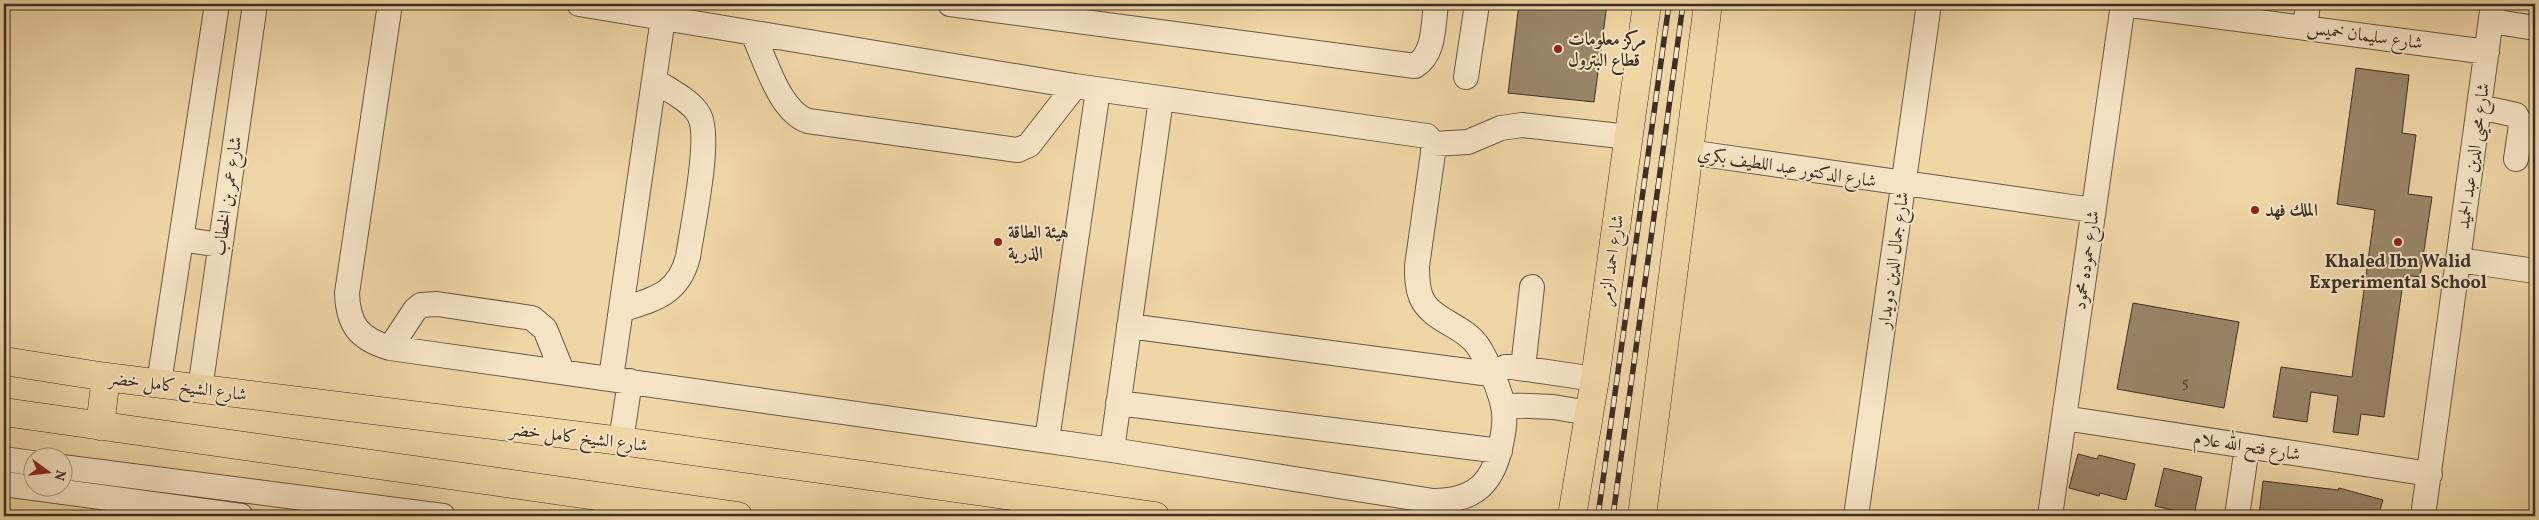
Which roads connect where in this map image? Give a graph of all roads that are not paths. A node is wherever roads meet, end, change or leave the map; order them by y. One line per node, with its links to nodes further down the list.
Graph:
1 (217, 4): 30 (street)
2 (255, 4): 31 (street, شارع عمر بن الخطاب)
3 (390, 4): 37 (street)
4 (579, 4): 14 (street)
5 (950, 4): 6 (street)
6 (1436, 4)
7 (1477, 4): 19 (street)
8 (1647, 4): 24 (main road, شارع احمد الزمر)
9 (1708, 4): 26 (main road)
10 (1929, 4): 28 (street, شارع جمال الدين دويدار)
11 (2123, 4): 15 (street, شارع سليمان خميس); 29 (street, شارع حموده محمود)
12 (2308, 4): 15 (street)
13 (2492, 13): 16 (street); 18 (street, شارع محيى الدين عبد الحميد)
14 (663, 18): 17 (street); 20 (street)
15 (2305, 27): 18 (street, شارع سليمان خميس)
16 (2535, 28)
17 (753, 34): 21 (street); 21 (street)
18 (2487, 52): 23 (street, شارع محيى الدين عبد الحميد)
19 (1466, 77)
20 (654, 80): 35 (street); 35 (street)
21 (1087, 88): 22 (street); 53 (street)
22 (1161, 99): 25 (street); 36 (street)
23 (2480, 107): 27 (street); 32 (street, شارع محيى الدين عبد الحميد)
24 (1629, 136): 25 (street); 44 (main road, شارع احمد الزمر)
25 (1433, 144): 41 (street)
26 (1688, 152): 28 (street, شارع الدكتور عبد اللطيف بكري); 68 (main road)
27 (2516, 159)
28 (1904, 184): 29 (street, شارع الدكتور عبد اللطيف بكري); 69 (street, شارع جمال الدين دويدار)
29 (2093, 210): 51 (street, شارع حموده محمود)
30 (181, 239): 31 (street); 45 (street)
31 (220, 245): 46 (street, شارع عمر بن الخطاب)
32 (2459, 260): 33 (street); 61 (street, شارع محيى الدين عبد الحميد)
33 (2535, 272)
34 (1532, 287): 39 (street)
35 (621, 310): 43 (street)
36 (1129, 326): 41 (street); 47 (street)
37 (390, 348): 40 (street); 40 (street)
38 (4, 361): 42 (main road, شارع الشيخ كامل خضر)
39 (1523, 368): 41 (street); 44 (street)
40 (562, 371): 43 (street)
41 (1490, 374): 48 (street)
42 (106, 377): 45 (main road, شارع الشيخ كامل خضر); 52 (main road)
43 (621, 379): 53 (street); 54 (street)
44 (1595, 379): 50 (main road, شارع احمد الزمر)
45 (159, 383): 46 (main road, شارع الشيخ كامل خضر)
46 (200, 389): 54 (main road, شارع الشيخ كامل خضر)
47 (1118, 403): 56 (street); 57 (street)
48 (1503, 405): 50 (street); 57 (street)
49 (4, 412): 52 (main road)
50 (1590, 412): 67 (main road, شارع احمد الزمر)
51 (2064, 418): 55 (street, شارع فتح الله علام); 70 (street, شارع حموده محمود)
52 (100, 426): 63 (main road)
53 (1047, 440): 56 (street)
54 (621, 441): 66 (main road, شارع الشيخ كامل خضر)
55 (2247, 447): 61 (street, شارع فتح الله علام); 71 (street)
56 (1112, 450): 57 (street)
57 (1500, 451)
58 (4, 459): 59 (street)
59 (22, 462)
60 (72, 468): 65 (street)
61 (2430, 474): 72 (street, شارع محيى الدين عبد الحميد)
62 (4, 484): 64 (street)
63 (722, 515)
64 (239, 516)
65 (443, 516)
66 (1155, 516)
67 (1572, 516)
68 (1642, 516)
69 (1856, 516)
70 (2050, 516)
71 (2237, 516)
72 (2423, 516)

